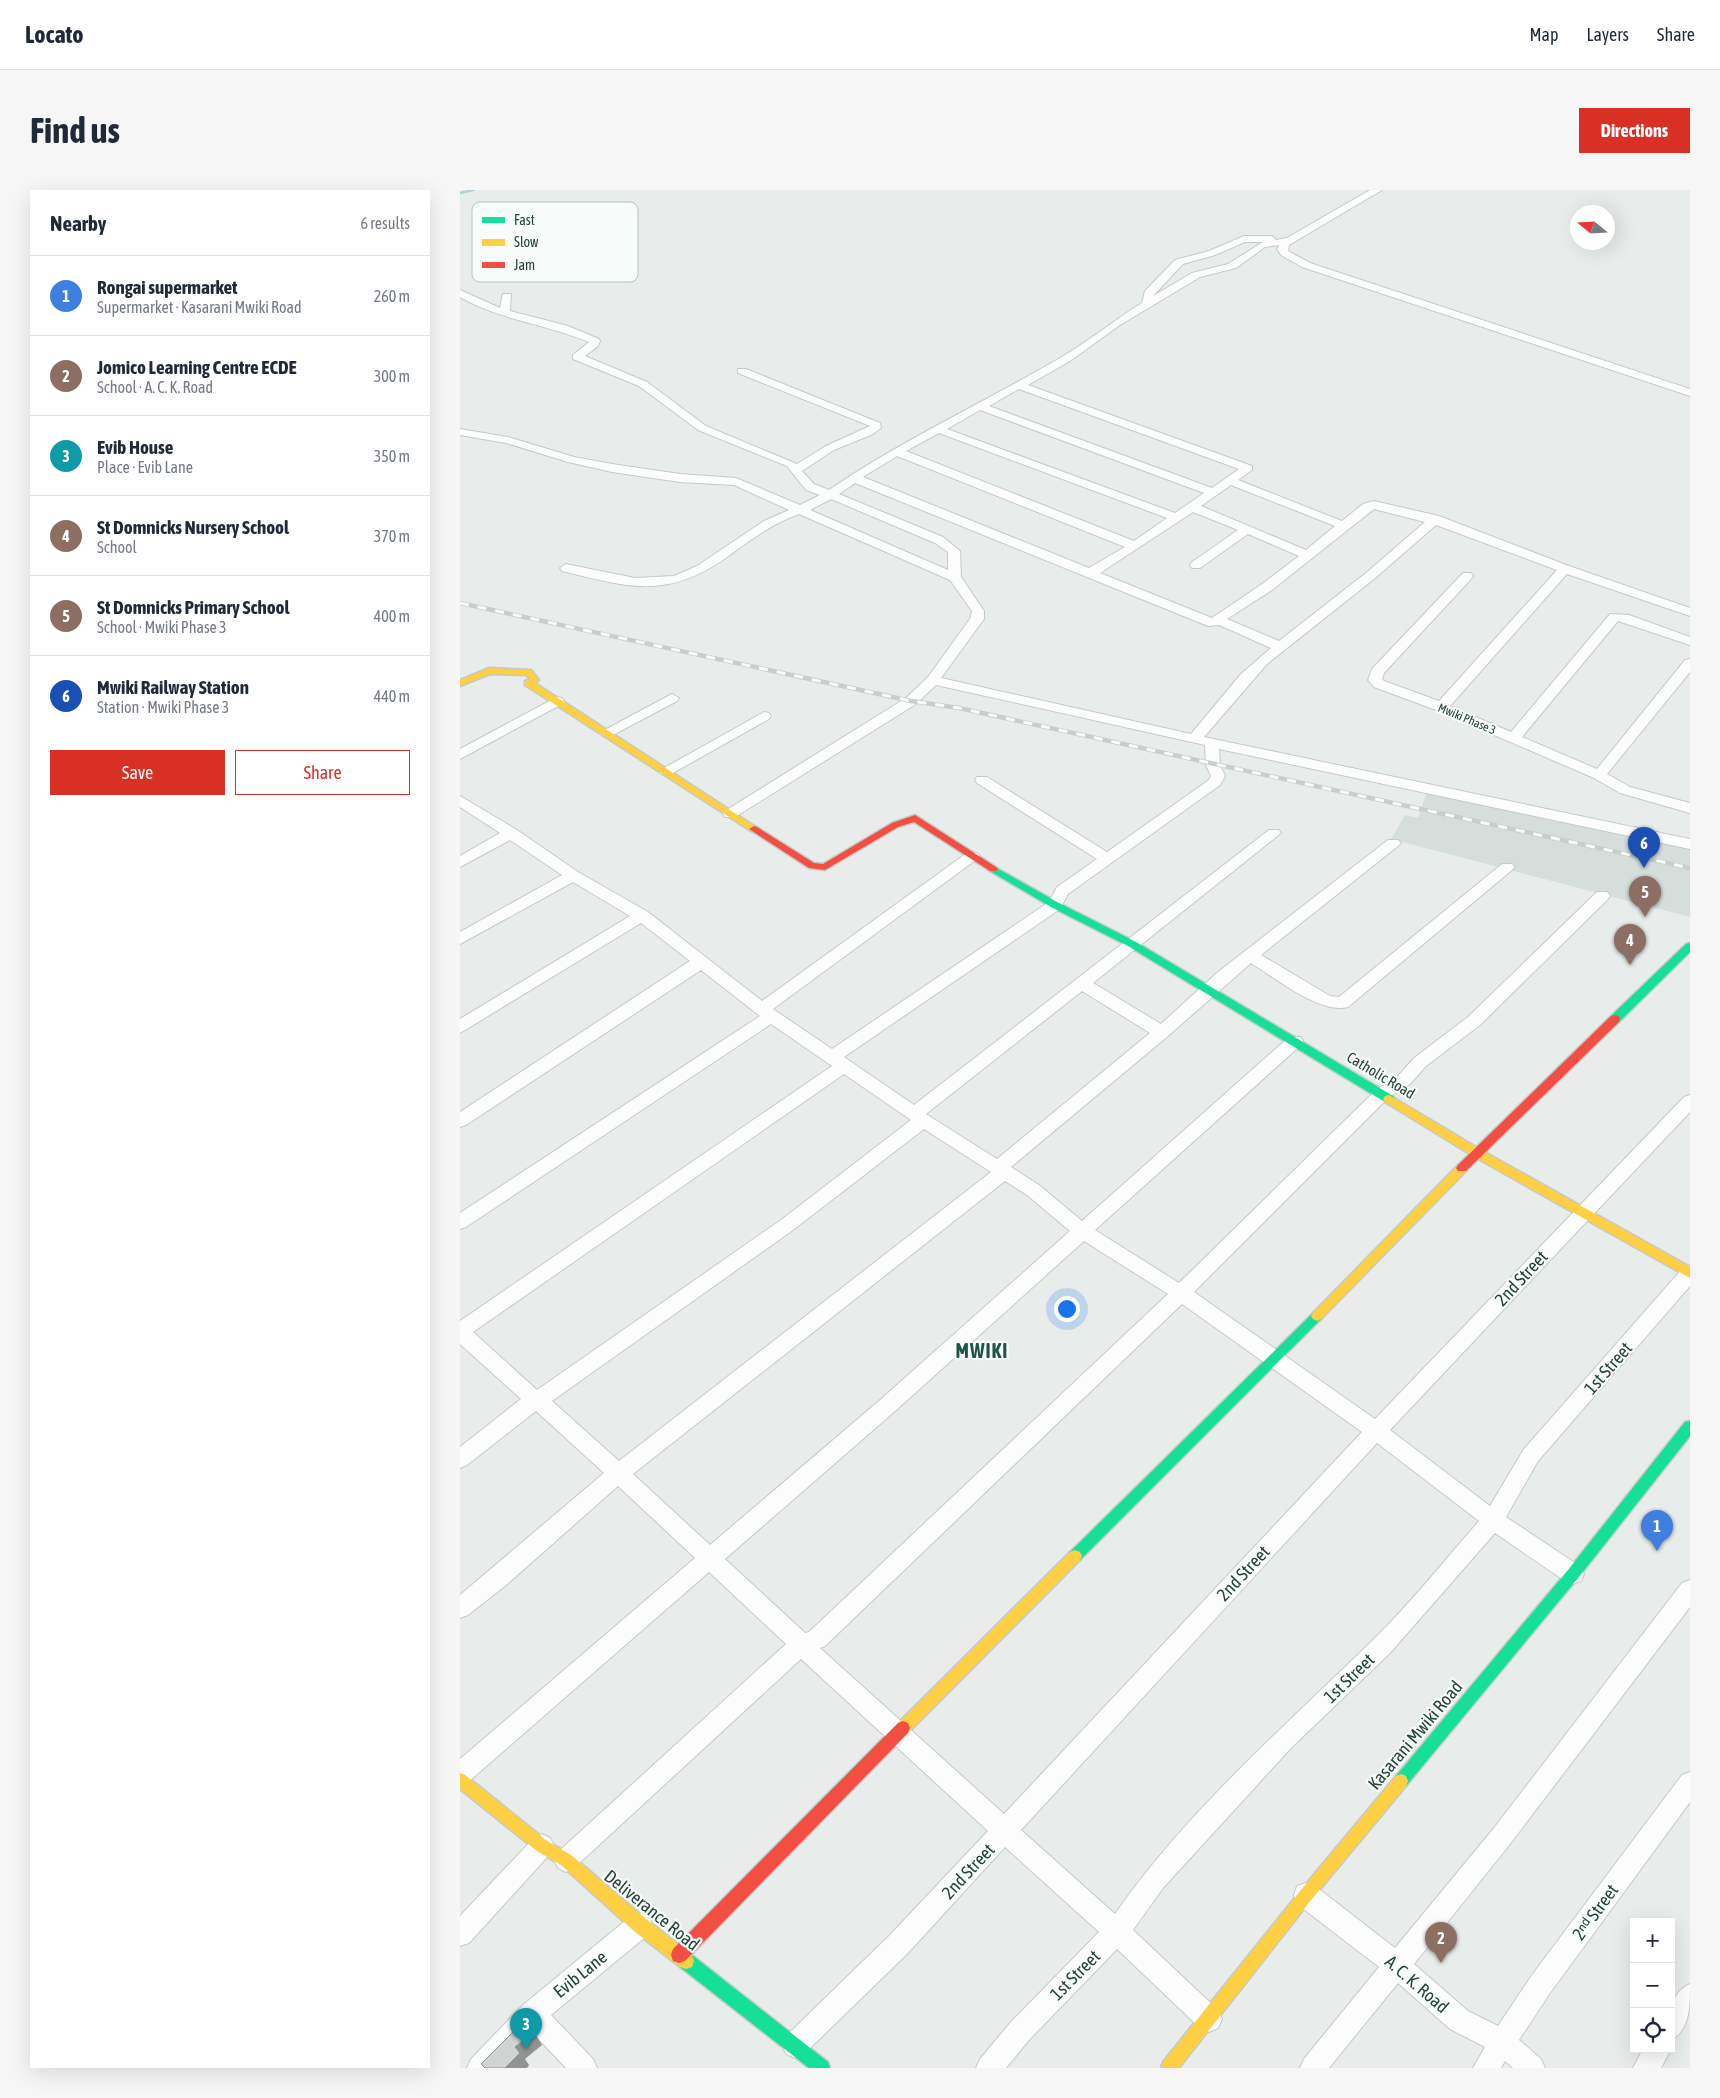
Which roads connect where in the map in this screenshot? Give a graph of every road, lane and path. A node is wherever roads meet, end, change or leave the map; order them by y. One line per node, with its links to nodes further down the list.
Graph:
1 (1377, 190): 2 (street)
2 (1287, 240): 5 (street); 5 (street); 9 (street)
3 (460, 293): 6 (street)
4 (507, 296): 6 (street)
5 (1148, 299): 8 (street)
6 (504, 313): 14 (street)
7 (742, 371): 14 (street)
8 (1020, 385): 10 (street); 16 (street)
9 (1690, 393)
10 (979, 406): 11 (street); 17 (street)
11 (937, 429): 13 (street); 21 (street)
12 (460, 432): 20 (street)
13 (897, 452): 15 (street); 25 (street)
14 (796, 470): 18 (street)
15 (854, 478): 18 (street); 30 (street)
16 (1230, 481): 17 (street); 23 (street)
17 (1212, 492): 19 (street)
18 (829, 495): 20 (street); 32 (street)
19 (1192, 507): 21 (street); 24 (street)
20 (800, 510): 28 (street); 32 (street)
21 (1177, 518): 25 (street)
22 (1435, 520): 23 (street); 29 (street); 36 (street)
23 (1345, 526): 26 (street)
24 (1246, 530): 26 (street); 27 (street)
25 (1135, 546): 30 (street)
26 (1308, 555): 34 (street)
27 (1196, 565)
28 (566, 568)
29 (1565, 569): 33 (street); 42 (street)
30 (1089, 574): 34 (street)
31 (1467, 576): 42 (street, Mwiki Phase 3)
32 (955, 577): 38 (street)
33 (1690, 612)
34 (1218, 620): 36 (street)
35 (1690, 641): 45 (street)
36 (1280, 647): 46 (street)
37 (1690, 663): 50 (street)
38 (933, 680): 46 (street); 55 (street)
39 (460, 683): 41 (street)
40 (672, 698): 44 (street)
41 (558, 701): 44 (street); 48 (street)
42 (1441, 707): 45 (street, Mwiki Phase 3)
43 (764, 716): 49 (street)
44 (606, 733): 49 (street)
45 (1513, 738): 50 (street, Mwiki Phase 3)
46 (1194, 739): 47 (street)
47 (1212, 743): 59 (street); 61 (street)
48 (460, 755)
49 (666, 771): 55 (street)
50 (1599, 775): 54 (street, Mwiki Phase 3)
51 (982, 780): 61 (street)
52 (1690, 793): 54 (street)
53 (460, 800): 56 (street)
54 (1686, 807)
55 (730, 814): 60 (street, Catholic Road)
56 (512, 833): 62 (street); 64 (street)
57 (1274, 834): 69 (street)
58 (1394, 843): 71 (street)
59 (1690, 844)
60 (972, 856): 66 (street, Catholic Road); 75 (street)
61 (1108, 859): 66 (street)
62 (460, 862)
63 (1507, 867): 71 (street)
64 (573, 875): 67 (street); 68 (street)
65 (1602, 896): 80 (street)
66 (1055, 905): 69 (street, Catholic Road); 79 (street)
67 (642, 916): 72 (street); 76 (street)
68 (460, 939)
69 (1132, 944): 73 (street); 74 (street, Catholic Road)
70 (1690, 946): 84 (street)
71 (1250, 955): 74 (street)
72 (699, 963): 75 (street); 83 (street)
73 (1082, 984): 77 (street); 82 (street)
74 (1209, 991): 77 (street); 78 (street, Catholic Road)
75 (766, 1013): 79 (street); 87 (street)
76 (460, 1027)
77 (1162, 1032): 85 (street)
78 (1295, 1041): 80 (street, Catholic Road); 88 (street)
79 (838, 1062): 82 (street); 91 (street)
80 (1383, 1094): 84 (street, Catholic Road); 90 (street)
81 (1690, 1101): 86 (street, 2nd Street)
82 (918, 1117): 85 (street); 93 (street)
83 (460, 1120)
84 (1477, 1153): 86 (street, Catholic Road); 92 (street)
85 (1000, 1170): 88 (street); 97 (street)
86 (1583, 1212): 89 (street, Catholic Road); 95 (street, 2nd Street)
87 (460, 1222)
88 (1082, 1231): 90 (street); 99 (street)
89 (1690, 1273): 98 (street, 1st Street)
90 (1181, 1293): 92 (street); 103 (street)
91 (460, 1331): 93 (street)
92 (1272, 1359): 95 (street); 104 (street)
93 (536, 1399): 96 (street); 97 (street)
94 (1690, 1426): 100 (street, Kasarani Mwiki Road)
95 (1376, 1431): 98 (street); 108 (street, 2nd Street)
96 (460, 1459)
97 (618, 1473): 99 (street); 102 (street)
98 (1493, 1520): 100 (street); 113 (street, 1st Street)
99 (709, 1558): 103 (street); 105 (street)
100 (1573, 1574): 111 (street, Kasarani Mwiki Road)
101 (1687, 1600): 116 (street)
102 (460, 1608)
103 (802, 1645): 104 (street); 110 (street)
104 (897, 1734): 108 (street); 115 (street)
105 (460, 1774)
106 (460, 1780): 109 (street, Deliverance Road)
107 (1690, 1783): 121 (street, 2ⁿᵈ Street)
108 (1006, 1831): 113 (street); 122 (street, 2nd Street)
109 (542, 1846): 110 (street, Deliverance Road); 114 (street)
110 (566, 1860): 112 (street, Deliverance Road)
111 (1306, 1895): 116 (street, A. C. K. Road); 119 (street, Kasarani Mwiki Road)
112 (640, 1925): 115 (street, Deliverance Road); 118 (street, Evib Lane)
113 (1117, 1932): 119 (street); 127 (street, 1st Street)
114 (460, 1934)
115 (679, 1955): 122 (street, Deliverance Road)
116 (1398, 1966): 121 (street, A. C. K. Road); 129 (street)
117 (1690, 1997): 120 (street)
118 (532, 2014): 124 (street, Evib Lane); 125 (street)
119 (1209, 2019): 128 (street, Kasarani Mwiki Road)
120 (1675, 2021)
121 (1503, 2042): 130 (street, 2ⁿᵈ Street); 131 (street, A. C. K. Road)
122 (795, 2045): 126 (street, Deliverance Road)
123 (1655, 2053): 132 (street)
124 (480, 2068)
125 (584, 2068)
126 (822, 2068)
127 (989, 2068)
128 (1169, 2068)
129 (1313, 2068)
130 (1486, 2068)
131 (1532, 2068)
132 (1646, 2068)

